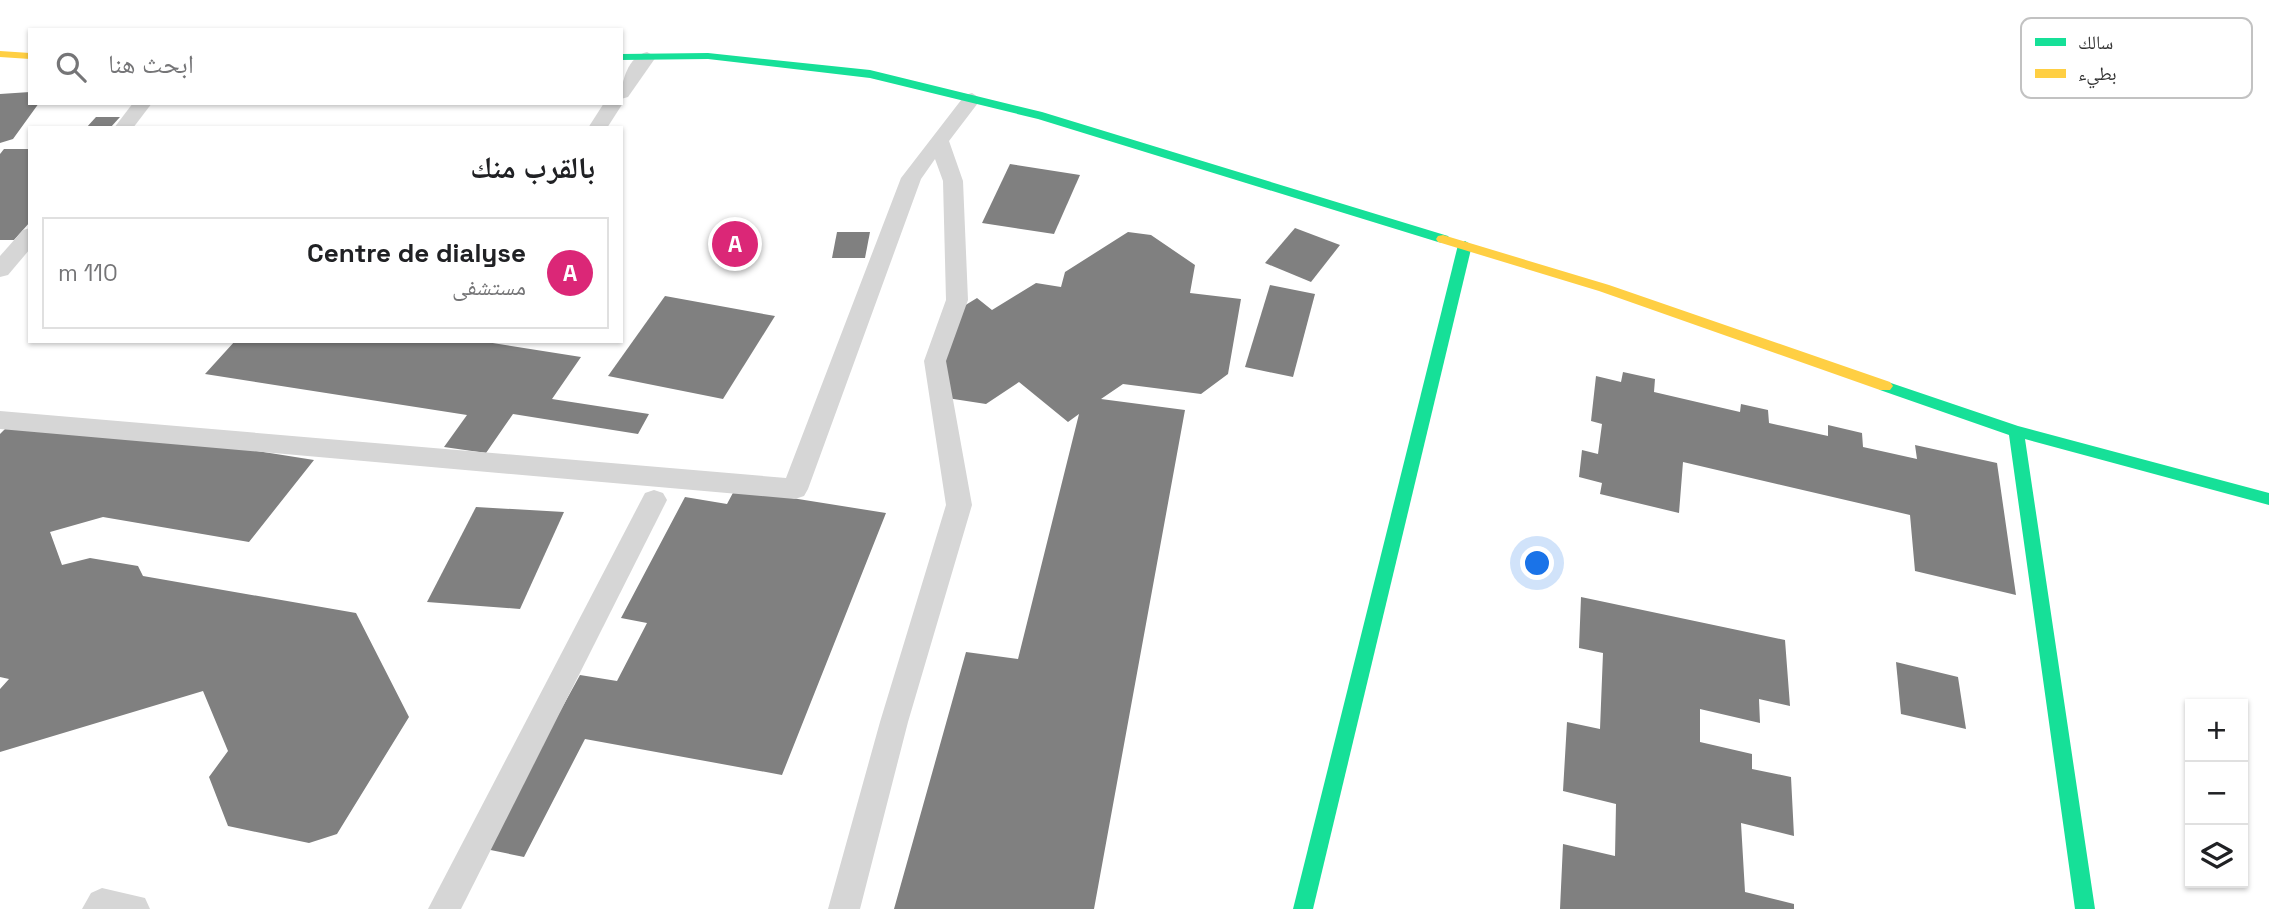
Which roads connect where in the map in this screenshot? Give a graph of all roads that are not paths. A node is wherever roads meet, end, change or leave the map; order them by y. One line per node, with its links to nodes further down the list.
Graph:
1 (0, 54): 2 (main road)
2 (28, 56)
3 (623, 57): 4 (main road)
4 (647, 57): 5 (lane); 6 (main road)
5 (623, 90)
6 (972, 99): 11 (lane); 13 (main road)
7 (141, 105): 9 (lane)
8 (613, 105): 10 (lane)
9 (125, 126)
10 (598, 126)
11 (940, 141): 15 (lane); 22 (lane)
12 (28, 237): 14 (lane)
13 (1465, 245): 16 (main road); 23 (main road)
14 (0, 270)
15 (0, 420)
16 (2016, 431): 17 (main road); 24 (main road)
17 (2269, 499)
18 (654, 500): 21 (lane)
19 (99, 909): 20 (lane)
20 (135, 909)
21 (444, 909)
22 (844, 909)
23 (1303, 909)
24 (2085, 909)

